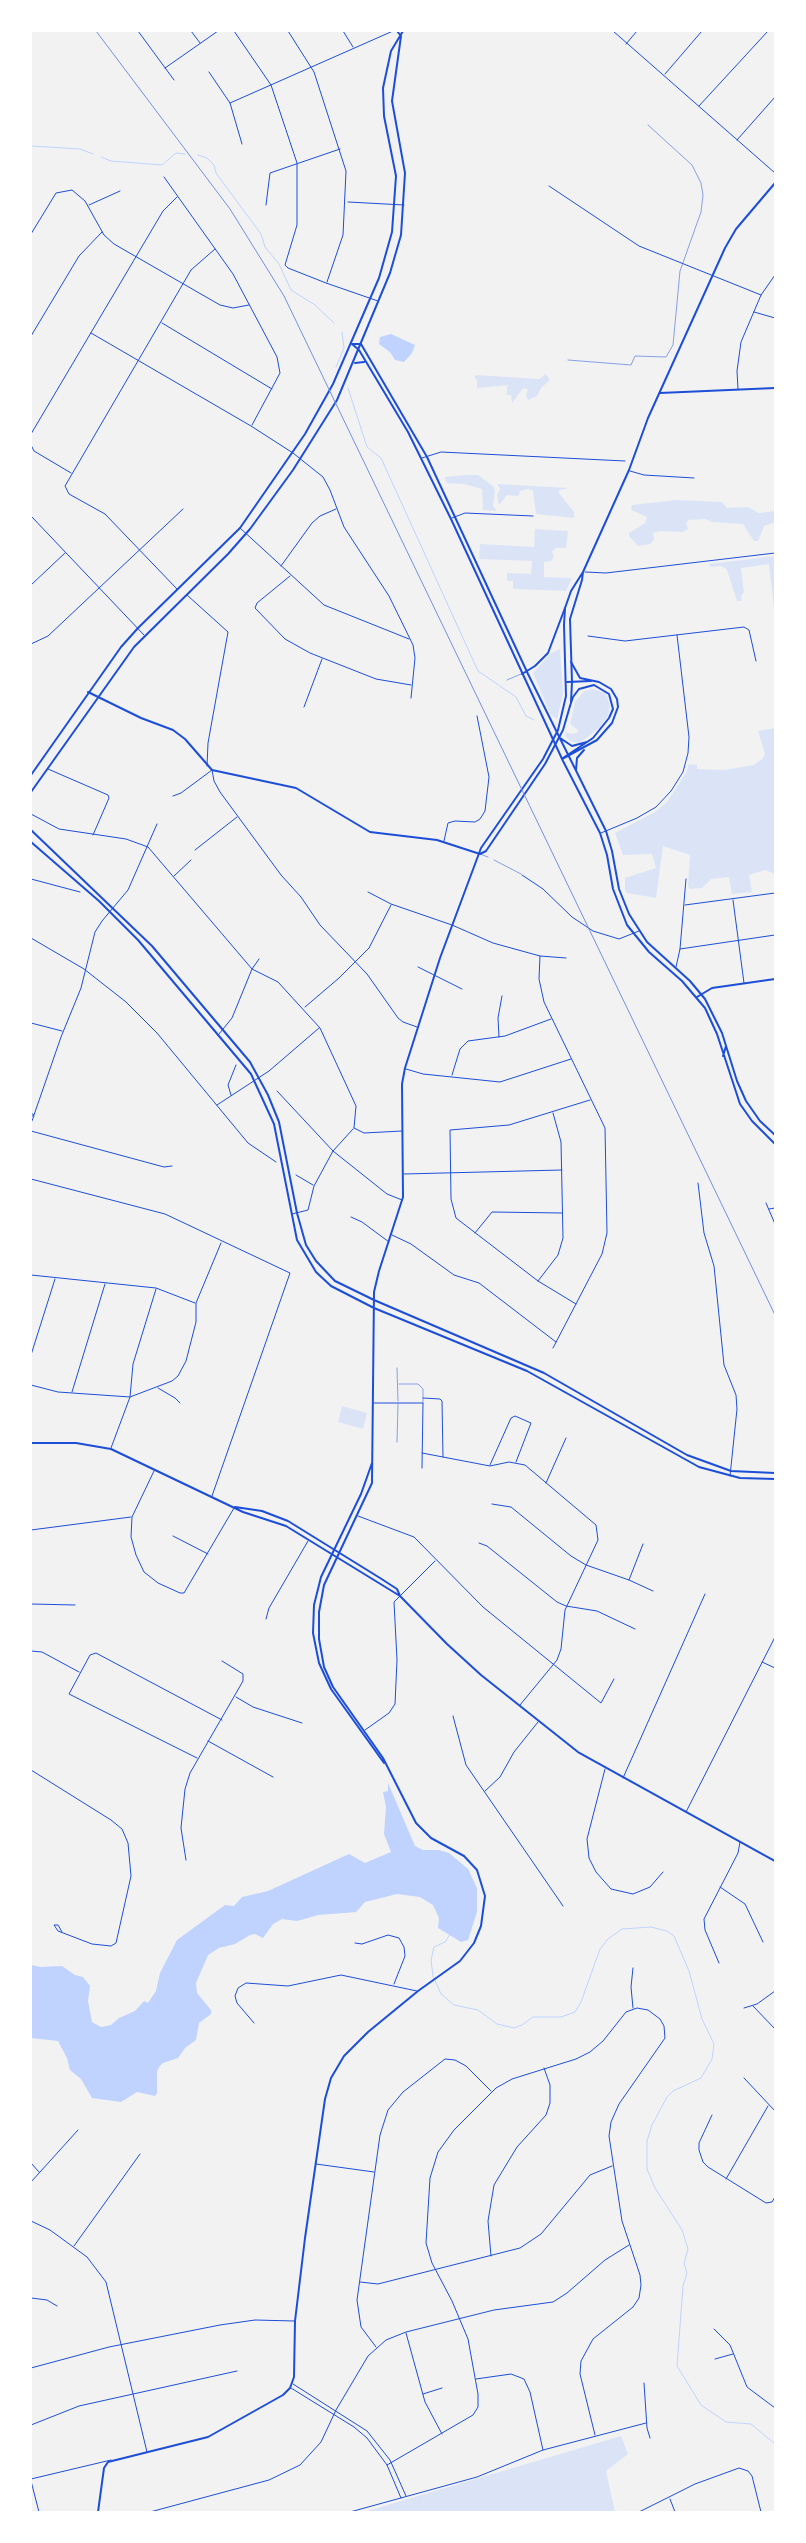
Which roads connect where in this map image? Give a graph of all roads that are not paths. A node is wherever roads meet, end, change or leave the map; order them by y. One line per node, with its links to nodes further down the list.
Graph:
1 (138, 31): 19 (street)
2 (191, 31): 15 (street)
3 (218, 31): 15 (street)
4 (234, 31): 23 (street)
5 (288, 31): 18 (street)
6 (343, 31): 17 (street)
7 (393, 31): 17 (street)
8 (397, 31): 14 (main road)
9 (403, 31): 14 (main road)
10 (612, 31): 16 (street)
11 (636, 31): 16 (street)
12 (702, 31): 21 (street)
13 (768, 31): 26 (street)
14 (401, 36): 39 (main road); 42 (main road)
15 (200, 43): 19 (street)
16 (626, 44): 21 (street)
17 (353, 47): 18 (street)
18 (312, 67): 23 (street); 30 (street)
19 (165, 68): 22 (street)
20 (209, 72): 25 (street)
21 (664, 75): 26 (street)
22 (174, 80)
23 (271, 85): 25 (street); 31 (street)
24 (775, 97): 28 (street)
25 (230, 103): 29 (street)
26 (699, 107): 28 (street)
27 (648, 125): 47 (lane)
28 (737, 140): 32 (street)
29 (242, 144)
30 (340, 149): 31 (street); 38 (street)
31 (297, 163): 41 (street); 50 (street)
32 (775, 173)
33 (164, 177): 37 (street)
34 (775, 183): 48 (main road)
35 (549, 186): 47 (street)
36 (120, 191): 40 (street)
37 (177, 196): 45 (street); 46 (street)
38 (347, 202): 39 (street); 50 (street)
39 (396, 204): 42 (street); 53 (main road)
40 (88, 205): 43 (street); 44 (street)
41 (266, 205)
42 (404, 205): 54 (main road)
43 (102, 232): 46 (street); 60 (street)
44 (31, 234)
45 (215, 249): 51 (street); 55 (street)
46 (136, 258): 51 (street); 59 (street)
47 (683, 263): 48 (street); 65 (lane)
48 (712, 274): 52 (street); 71 (main road)
49 (775, 275): 52 (street)
50 (326, 284): 53 (street)
51 (182, 285): 55 (street); 58 (street)
52 (760, 295): 56 (street)
53 (370, 299): 54 (street); 61 (main road)
54 (379, 302): 62 (main road)
55 (250, 305): 69 (street)
56 (754, 312): 57 (street); 70 (street)
57 (775, 318)
58 (161, 322): 64 (street); 69 (street)
59 (92, 333): 64 (street); 73 (street)
60 (31, 336)
61 (352, 344): 62 (main road); 63 (main road); 75 (main road)
62 (361, 344): 63 (main road); 76 (main road)
63 (359, 350): 66 (main road); 67 (main road)
64 (138, 360): 72 (street); 81 (street)
65 (568, 360)
66 (366, 363): 67 (main road); 77 (main road)
67 (353, 364): 78 (main road)
68 (775, 388): 70 (main road)
69 (272, 390): 72 (street)
70 (738, 390): 71 (main road)
71 (660, 393): 80 (main road)
72 (251, 426): 75 (street)
73 (31, 434)
74 (31, 445): 81 (street)
75 (293, 453): 78 (street); 89 (main road)
76 (427, 456): 77 (street); 79 (street); 86 (main road)
77 (422, 458): 88 (main road)
78 (300, 459): 84 (street); 90 (main road)
79 (625, 461)
80 (629, 470): 82 (street); 95 (main road)
81 (71, 474): 91 (street)
82 (694, 478)
83 (184, 509): 91 (street)
84 (337, 509): 94 (street); 106 (street)
85 (31, 516): 92 (street)
86 (456, 516): 87 (street); 88 (street); 111 (main road)
87 (533, 516)
88 (451, 518): 112 (main road)
89 (240, 528): 90 (street); 98 (main road)
90 (246, 534): 94 (street); 100 (main road)
91 (139, 551): 98 (street); 99 (street)
92 (66, 553): 97 (street); 99 (street)
93 (775, 553): 95 (street)
94 (281, 566): 96 (street)
95 (583, 572): 101 (main road); 110 (main road)
96 (290, 576): 106 (street); 108 (street)
97 (31, 585)
98 (177, 589): 102 (main road)
99 (99, 590): 102 (street); 107 (street)
100 (186, 594): 103 (main road); 129 (street)
101 (565, 608): 111 (main road); 114 (main road)
102 (138, 628): 103 (street); 118 (main road)
103 (144, 635): 119 (main road)
104 (677, 635): 105 (street); 109 (street); 140 (street)
105 (588, 636)
106 (410, 639): 117 (street)
107 (31, 644)
108 (322, 658): 117 (street); 122 (street)
109 (756, 660)
110 (571, 662): 115 (main road); 116 (main road)
111 (527, 671): 112 (main road); 124 (main road)
112 (522, 674): 113 (lane); 128 (main road)
113 (508, 680)
114 (567, 682): 115 (main road); 147 (main road)
115 (572, 682): 116 (main road); 121 (main road)
116 (596, 682): 126 (main road)
117 (412, 685): 120 (street)
118 (88, 692): 119 (main road); 133 (main road)
119 (97, 697): 129 (main road); 130 (main road)
120 (411, 698)
121 (570, 706): 125 (main road); 147 (main road)
122 (304, 707)
123 (477, 716): 144 (street)
124 (559, 737): 125 (main road); 127 (main road)
125 (589, 741): 127 (main road)
126 (588, 746): 127 (main road); 132 (main road)
127 (568, 755): 128 (main road); 132 (main road)
128 (562, 759): 141 (main road)
129 (207, 766): 131 (main road)
130 (48, 768): 134 (main road); 142 (street)
131 (212, 770): 135 (street); 137 (street); 144 (main road)
132 (576, 772): 140 (main road)
133 (31, 775)
134 (31, 792)
135 (173, 796)
136 (31, 814): 142 (street)
137 (238, 816): 146 (street); 173 (street)
138 (157, 824): 145 (street)
139 (31, 830): 161 (main road)
140 (606, 831): 141 (street); 164 (main road)
141 (600, 833): 165 (main road)
142 (93, 835): 145 (street)
143 (31, 842): 162 (main road)
144 (444, 842): 147 (main road)
145 (148, 847): 152 (street); 161 (street)
146 (195, 850)
147 (480, 854): 148 (lane); 163 (main road)
148 (488, 857)
149 (191, 860): 152 (street)
150 (494, 860): 151 (lane)
151 (522, 875): 165 (street)
152 (174, 877): 175 (street)
153 (31, 879): 155 (street)
154 (686, 879): 160 (street)
155 (80, 892)
156 (368, 892): 159 (street)
157 (775, 893): 158 (street)
158 (733, 899): 160 (street); 168 (street)
159 (392, 904): 163 (street); 173 (street)
160 (685, 906): 169 (street)
161 (114, 908): 162 (street); 190 (main road)
162 (110, 912): 177 (street); 192 (main road)
163 (452, 925): 170 (street); 178 (main road)
164 (638, 931): 165 (street); 176 (main road)
165 (633, 934): 184 (main road)
166 (775, 935): 168 (street)
167 (31, 938): 177 (street)
168 (738, 941): 169 (street); 180 (street)
169 (680, 949): 176 (street)
170 (540, 956): 171 (street); 186 (street)
171 (566, 958)
172 (259, 959): 175 (street)
173 (356, 961): 185 (street); 188 (street)
174 (418, 967): 178 (street)
175 (252, 968): 185 (street); 190 (street)
176 (676, 968): 182 (main road)
177 (87, 971): 191 (street); 207 (street)
178 (435, 975): 181 (street); 188 (main road)
179 (775, 979): 180 (main road)
180 (744, 983): 182 (main road)
181 (462, 989)
182 (701, 993): 184 (main road); 194 (main road)
183 (502, 996): 193 (street)
184 (697, 996): 195 (main road)
185 (304, 1008): 189 (street)
186 (552, 1019): 193 (street); 196 (street)
187 (31, 1023): 191 (street)
188 (417, 1027): 198 (main road)
189 (320, 1028): 200 (street); 211 (street)
190 (223, 1030): 192 (street); 200 (main road)
191 (62, 1032): 209 (street)
192 (219, 1034): 201 (main road)
193 (499, 1037): 199 (street)
194 (726, 1046): 195 (main road); 205 (main road)
195 (723, 1056): 206 (main road)
196 (572, 1059): 199 (street); 204 (street)
197 (236, 1065): 203 (street)
198 (404, 1068): 199 (street); 213 (main road)
199 (452, 1075)
200 (259, 1078): 201 (street); 230 (main road)
201 (255, 1081): 203 (street); 232 (main road)
202 (277, 1091): 216 (street)
203 (232, 1096): 207 (street)
204 (590, 1100): 208 (street); 246 (street)
205 (746, 1101): 206 (street); 214 (main road)
206 (740, 1104): 215 (main road)
207 (217, 1105): 217 (street)
208 (553, 1112): 219 (street); 220 (street)
209 (32, 1115): 210 (street)
210 (31, 1122)
211 (354, 1128): 213 (street); 216 (street)
212 (31, 1131): 218 (street)
213 (403, 1131): 221 (main road)
214 (775, 1135)
215 (775, 1144)
216 (333, 1152): 225 (street); 226 (street)
217 (276, 1162)
218 (172, 1166)
219 (563, 1170): 220 (street); 231 (street)
220 (450, 1171): 221 (street); 235 (street)
221 (404, 1174): 226 (main road)
222 (296, 1175): 225 (street)
223 (31, 1179): 237 (street)
224 (698, 1183): 275 (street)
225 (314, 1186): 230 (street)
226 (403, 1200): 236 (main road)
227 (766, 1203): 229 (street)
228 (775, 1208): 229 (street)
229 (769, 1209): 234 (street)
230 (297, 1213): 232 (street); 244 (main road)
231 (562, 1213): 235 (street); 241 (street)
232 (291, 1214): 247 (main road)
233 (351, 1217): 238 (street)
234 (775, 1224)
235 (475, 1233): 241 (street)
236 (392, 1235): 238 (main road); 249 (street)
237 (222, 1242): 245 (street); 282 (street)
238 (389, 1242): 244 (main road)
239 (31, 1275): 240 (street)
240 (56, 1278): 242 (street); 250 (street)
241 (538, 1281): 246 (street)
242 (106, 1283): 243 (street); 257 (street)
243 (156, 1288): 245 (street); 258 (street)
244 (374, 1300): 247 (main road); 275 (main road)
245 (196, 1303): 256 (street)
246 (577, 1305): 249 (street)
247 (374, 1308): 261 (main road); 277 (main road)
248 (31, 1342): 250 (street)
249 (556, 1342): 251 (street)
250 (35, 1343): 252 (street)
251 (554, 1348)
252 (31, 1355)
253 (397, 1368): 254 (lane)
254 (398, 1384): 259 (lane); 262 (lane)
255 (31, 1385): 257 (street)
256 (157, 1388): 258 (street); 260 (street)
257 (71, 1393): 258 (street)
258 (130, 1397): 267 (street)
259 (423, 1398): 263 (lane); 269 (street)
260 (180, 1403)
261 (372, 1403): 262 (street); 271 (main road)
262 (398, 1403): 263 (street); 265 (lane)
263 (423, 1403): 268 (street)
264 (566, 1438): 279 (street)
265 (397, 1442)
266 (31, 1444): 267 (main road)
267 (111, 1449): 274 (main road)
268 (422, 1453): 269 (street); 273 (street)
269 (443, 1457): 272 (street)
270 (516, 1462): 272 (street); 272 (street); 279 (street)
271 (372, 1463): 280 (main road); 281 (main road)
272 (490, 1466)
273 (422, 1468)
274 (155, 1470): 282 (main road); 286 (street)
275 (731, 1471): 276 (main road); 277 (street)
276 (775, 1473)
277 (730, 1476): 278 (main road)
278 (775, 1479)
279 (546, 1483): 298 (street)
280 (362, 1494): 281 (main road); 292 (main road)
281 (367, 1496): 285 (main road)
282 (211, 1497): 284 (main road)
283 (492, 1504): 298 (street)
284 (235, 1507): 289 (main road); 292 (main road); 294 (street)
285 (358, 1516): 293 (main road); 297 (street)
286 (132, 1517): 287 (street); 294 (street)
287 (31, 1530)
288 (173, 1536): 294 (street)
289 (309, 1540): 295 (main road); 306 (street)
290 (479, 1543): 305 (street)
291 (643, 1544): 299 (street)
292 (334, 1549): 293 (main road); 295 (main road)
293 (339, 1552): 296 (main road); 302 (main road)
294 (208, 1554)
295 (332, 1554): 296 (main road); 322 (main road)
296 (336, 1557): 302 (main road); 322 (main road)
297 (436, 1560): 302 (street); 312 (street)
298 (586, 1565): 299 (street); 305 (street)
299 (629, 1580): 300 (street)
300 (653, 1591)
301 (705, 1594): 328 (street)
302 (400, 1596): 317 (main road); 322 (street)
303 (31, 1604): 304 (street)
304 (75, 1605)
305 (566, 1606): 307 (street); 312 (street)
306 (266, 1619)
307 (635, 1629)
308 (775, 1637): 311 (street)
309 (31, 1651): 314 (street)
310 (222, 1661): 316 (street)
311 (762, 1661): 313 (street); 330 (street)
312 (554, 1664): 315 (street); 317 (street)
313 (775, 1668)
314 (80, 1672): 319 (street); 324 (street)
315 (614, 1678)
316 (236, 1697): 319 (street); 321 (street)
317 (520, 1705): 320 (main road)
318 (453, 1716): 329 (street)
319 (222, 1720): 323 (street)
320 (538, 1721): 325 (main road); 329 (street)
321 (302, 1723)
322 (363, 1732): 343 (main road)
323 (208, 1741): 324 (street); 327 (street)
324 (197, 1758): 332 (street)
325 (605, 1769): 328 (main road); 334 (street)
326 (31, 1770): 337 (street)
327 (273, 1777)
328 (623, 1778): 330 (main road)
329 (484, 1792): 336 (street)
330 (685, 1812): 331 (main road)
331 (740, 1842): 333 (main road); 335 (street)
332 (186, 1860)
333 (775, 1861)
334 (663, 1872)
335 (720, 1887): 338 (street); 340 (street)
336 (563, 1906)
337 (62, 1932)
338 (763, 1942)
339 (355, 1943): 342 (street)
340 (719, 1963)
341 (633, 1968): 346 (street)
342 (394, 1986): 343 (street); 348 (street)
343 (418, 1991): 359 (main road)
344 (775, 1991): 345 (street)
345 (753, 2006): 347 (street); 349 (street)
346 (633, 2008): 350 (street); 360 (street)
347 (744, 2008)
348 (254, 2023)
349 (775, 2029)
350 (544, 2068): 352 (street); 369 (street)
351 (744, 2078): 353 (street)
352 (491, 2091): 361 (street); 370 (street)
353 (768, 2106): 354 (street); 363 (street)
354 (775, 2111)
355 (712, 2115): 363 (street)
356 (78, 2130): 362 (street)
357 (140, 2154): 368 (street)
358 (31, 2163): 362 (street)
359 (316, 2164): 361 (street); 375 (main road)
360 (612, 2166): 367 (street); 369 (street)
361 (374, 2172): 371 (street)
362 (40, 2173): 364 (street)
363 (726, 2178): 365 (street)
364 (31, 2182)
365 (775, 2197)
366 (31, 2221): 368 (street)
367 (629, 2244): 374 (street); 398 (street)
368 (74, 2246): 378 (street)
369 (491, 2256): 370 (street)
370 (436, 2270): 371 (street); 374 (street)
371 (359, 2282): 379 (street)
372 (31, 2298): 373 (street)
373 (57, 2306)
374 (460, 2318): 377 (street); 384 (street)
375 (295, 2321): 378 (street); 386 (main road)
376 (714, 2329): 380 (street)
377 (406, 2332): 379 (street); 390 (street)
378 (122, 2344): 382 (street); 389 (street)
379 (376, 2347): 393 (street)
380 (734, 2354): 381 (street); 392 (street)
381 (715, 2359)
382 (31, 2368)
383 (237, 2371): 389 (street)
384 (475, 2379): 397 (street); 400 (street)
385 (644, 2383): 395 (street)
386 (292, 2384): 387 (main road); 393 (street)
387 (290, 2388): 394 (street); 401 (main road)
388 (442, 2388): 390 (street)
389 (133, 2393): 396 (street); 401 (street)
390 (422, 2394): 397 (street)
391 (775, 2404): 392 (street)
392 (774, 2407)
393 (336, 2410): 394 (street); 403 (street)
394 (334, 2414): 404 (street); 411 (street)
395 (646, 2423): 398 (street); 399 (street)
396 (31, 2425)
397 (442, 2434): 403 (street)
398 (595, 2435): 400 (street)
399 (650, 2438)
400 (543, 2450): 406 (street)
401 (147, 2452): 402 (main road)
402 (111, 2460): 405 (street); 410 (main road)
403 (392, 2462): 404 (street); 406 (street)
404 (387, 2465): 407 (street)
405 (31, 2480): 409 (street)
406 (406, 2496): 407 (street)
407 (401, 2498): 412 (street)
408 (670, 2498): 413 (street); 414 (street); 415 (street)
409 (39, 2512)
410 (98, 2512)
411 (150, 2512)
412 (350, 2512)
413 (639, 2512)
414 (675, 2512)
415 (761, 2512)

